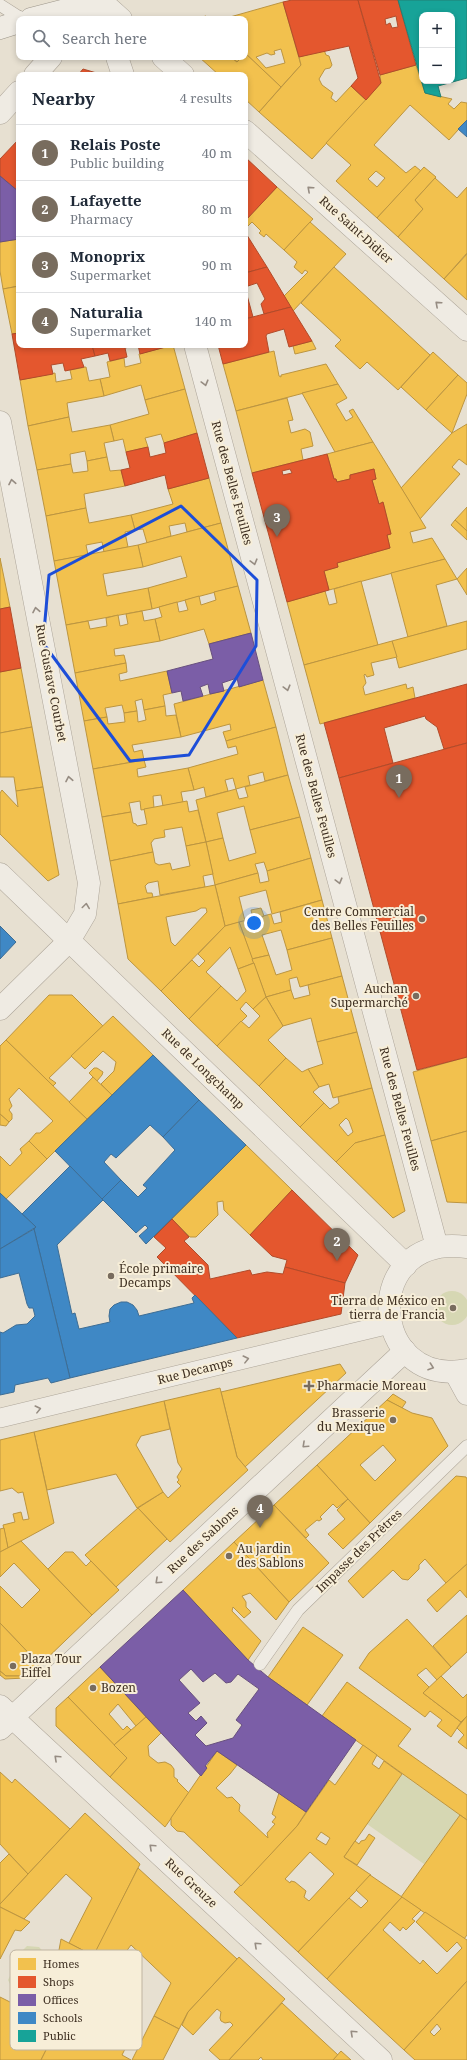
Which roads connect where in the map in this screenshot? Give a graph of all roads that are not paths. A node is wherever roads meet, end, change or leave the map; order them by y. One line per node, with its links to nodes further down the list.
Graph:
1 (103, 4): 4 (street); 5 (street); 6 (street)
2 (0, 5): 3 (lane)
3 (17, 16)
4 (45, 16)
5 (89, 16)
6 (117, 16)
7 (16, 23): 8 (street)
8 (0, 28)
9 (48, 60): 12 (street)
10 (118, 60): 13 (street)
11 (166, 60): 14 (street)
12 (38, 72)
13 (122, 72)
14 (180, 72)
15 (16, 95): 16 (street)
16 (0, 113)
17 (248, 134): 18 (street, Rue Saint-Didier, one-way to 17)
18 (467, 330)
19 (196, 348): 24 (street, Rue des Belles Feuilles, one-way to 24)
20 (0, 422): 22 (street, Rue Gustave Courbet, one-way to 20)
21 (0, 874): 22 (street, Rue de Longchamp)
22 (69, 941): 23 (street, Rue Gustave Courbet); 26 (street, Rue de Longchamp)
23 (0, 1009)
24 (438, 1247): 25 (street); 26 (street)
25 (467, 1247)
26 (406, 1265): 27 (street)
27 (390, 1324): 28 (street); 31 (street, Rue Decamps, one-way to 27)
28 (405, 1351): 29 (street, one-way to 29); 34 (street, Rue des Sablons, one-way to 34)
29 (461, 1371): 30 (street)
30 (467, 1394)
31 (0, 1418)
32 (467, 1446): 33 (lane, Impasse des Prêtres)
33 (260, 1664)
34 (4, 1717): 35 (street, Rue Greuze, one-way to 34)
35 (381, 2060)

